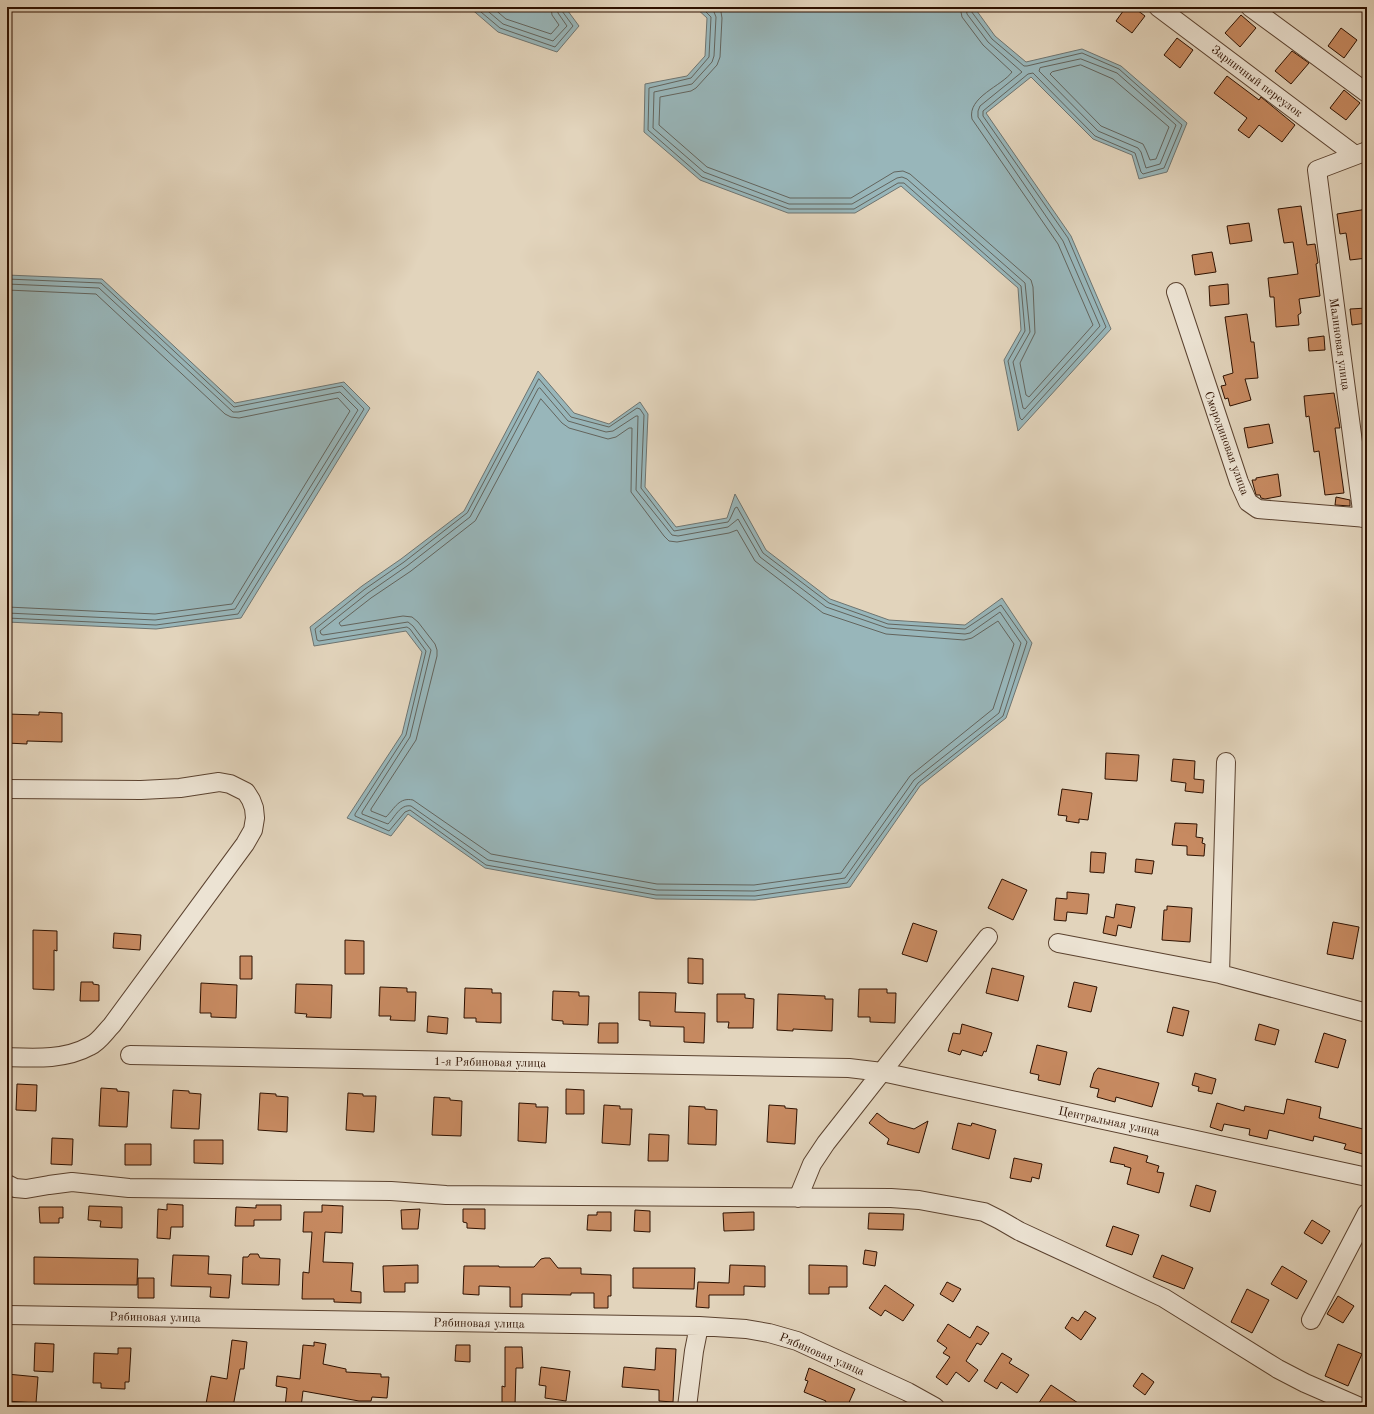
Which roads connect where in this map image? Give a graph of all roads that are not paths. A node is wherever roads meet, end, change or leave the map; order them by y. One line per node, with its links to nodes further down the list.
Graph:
1 (1158, 7): 4 (street, Зарничный переулок)
2 (1250, 7): 3 (street)
3 (1367, 93)
4 (1361, 153): 6 (street, Малиновая улица)
5 (1176, 292): 6 (street, Смородиновая улица)
6 (1365, 518)
7 (1226, 762): 11 (street)
8 (7, 789): 14 (street)
9 (988, 937): 16 (street)
10 (1058, 943): 11 (street)
11 (1220, 974): 12 (street)
12 (1367, 1013)
13 (130, 1055): 15 (street, 1-я Рябиновая улица)
14 (7, 1057)
15 (850, 1068): 16 (street, Центральная улица)
16 (882, 1072): 17 (street, Центральная улица); 19 (street)
17 (1367, 1177)
18 (7, 1184): 19 (street)
19 (798, 1198): 26 (street)
20 (1367, 1213): 22 (street)
21 (7, 1315): 23 (street, Рябиновая улица)
22 (1311, 1320)
23 (699, 1326): 24 (street); 25 (street, Рябиновая улица)
24 (687, 1407)
25 (935, 1407)
26 (1360, 1407)

